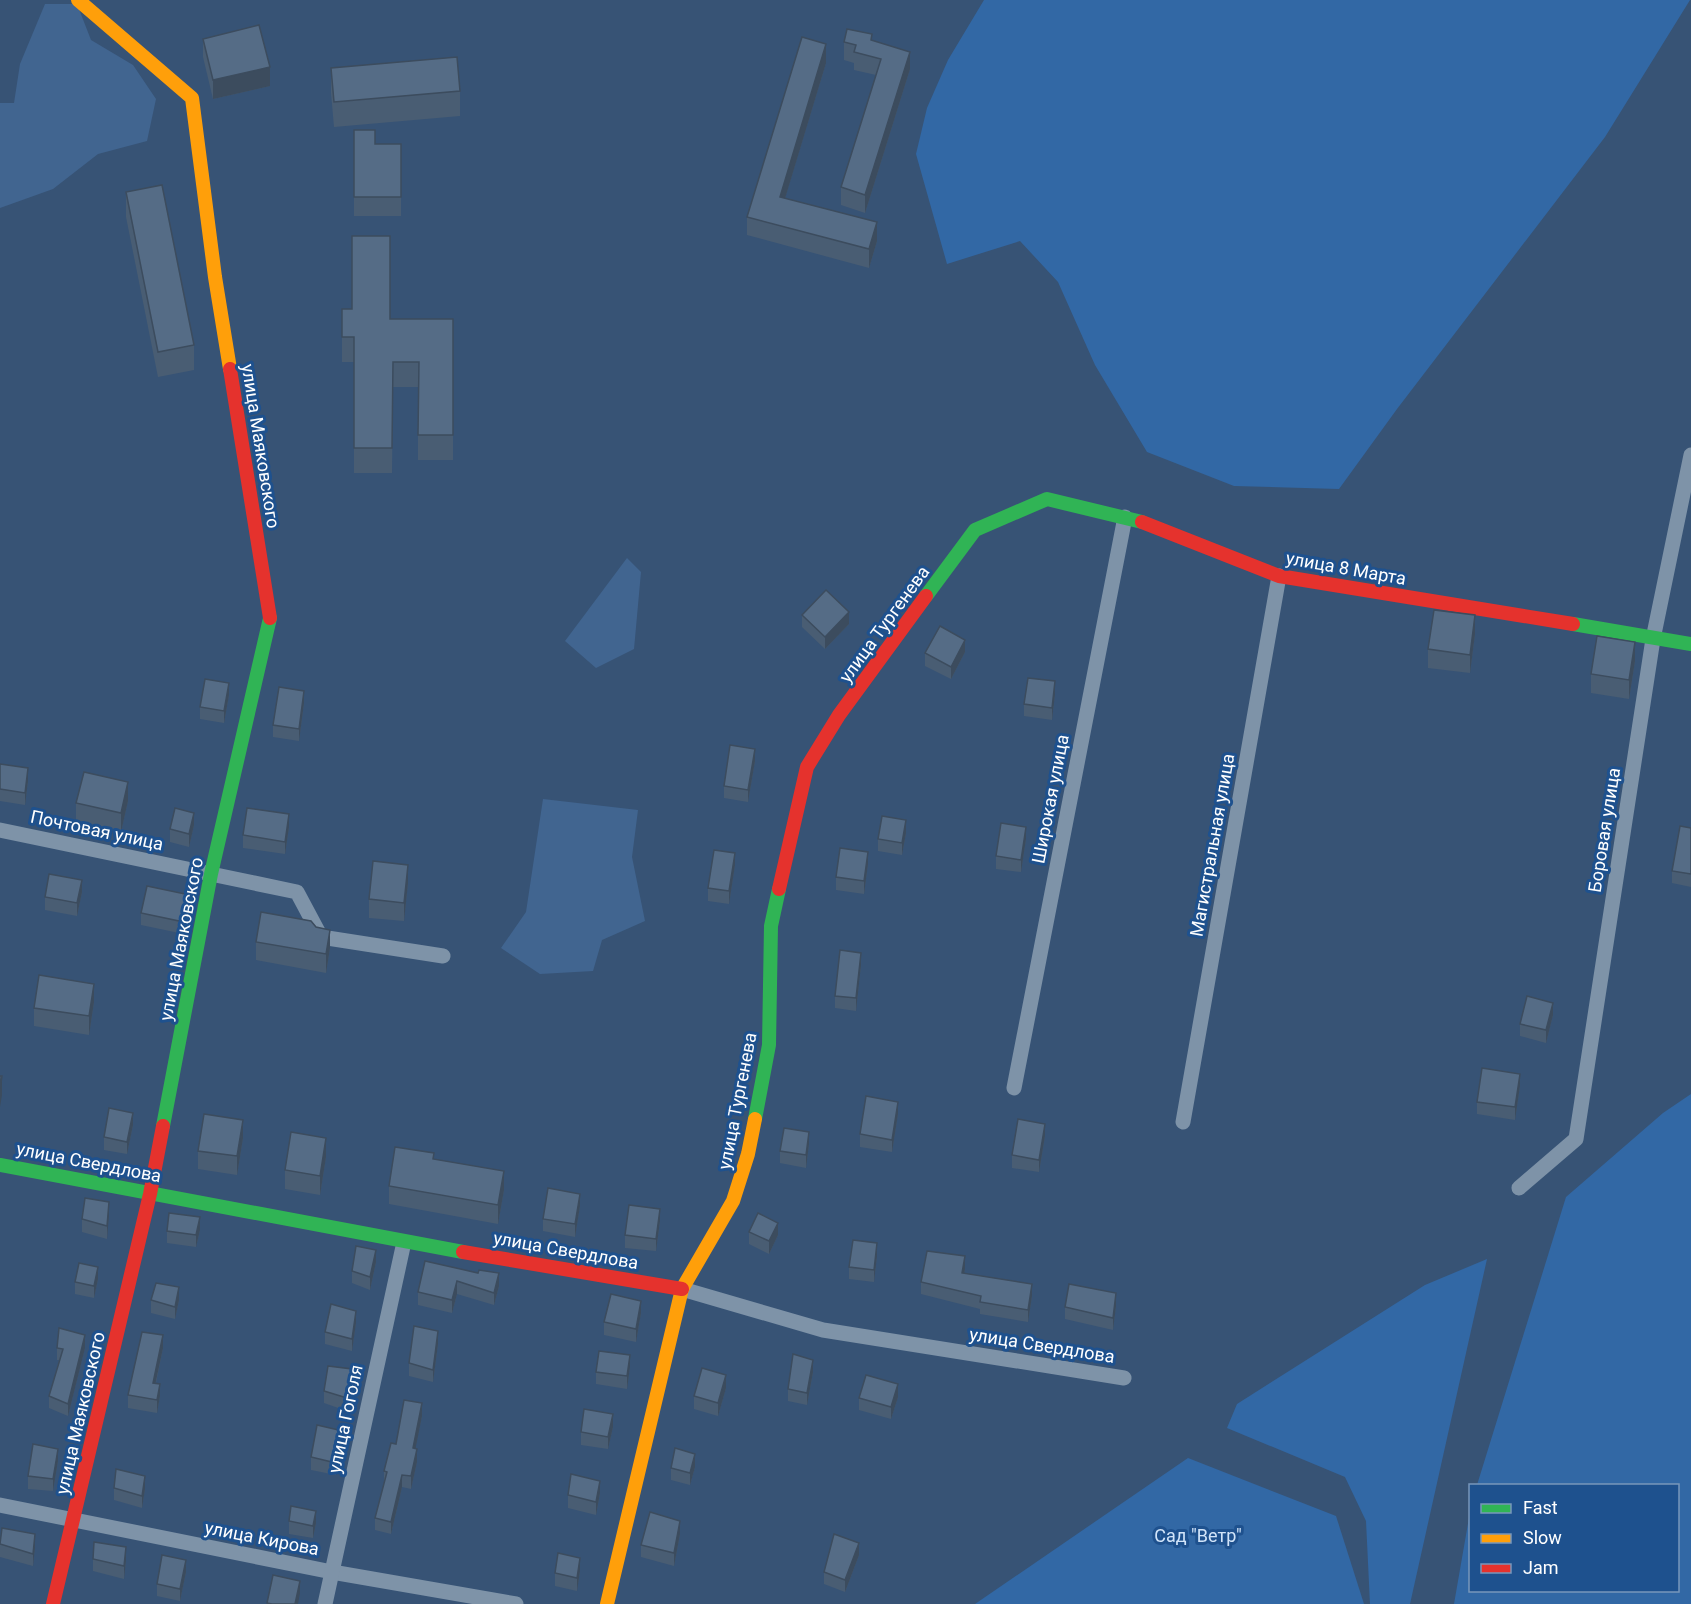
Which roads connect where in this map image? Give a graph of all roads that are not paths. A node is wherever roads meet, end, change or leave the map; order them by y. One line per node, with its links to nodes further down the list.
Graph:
1 (78, 0): 9 (street, улица Маяковского)
2 (1691, 455): 6 (street, Боровая улица)
3 (1125, 517): 4 (street, улица 8 Марта); 5 (street, улица 8 Марта); 11 (street, Широкая улица)
4 (975, 530): 17 (street, улица Тургенева)
5 (1279, 576): 6 (street, улица 8 Марта); 12 (street, Магистральная улица)
6 (1653, 639): 7 (street, улица 8 Марта); 14 (street, Боровая улица)
7 (1691, 644)
8 (0, 830): 9 (street, Почтовая улица)
9 (211, 874): 10 (street, Почтовая улица); 15 (street, улица Маяковского)
10 (444, 956)
11 (1014, 1088)
12 (1183, 1122)
13 (0, 1165): 15 (street, улица Свердлова)
14 (1519, 1188)
15 (150, 1194): 16 (street, улица Свердлова); 20 (street, улица Маяковского)
16 (404, 1242): 17 (street, улица Свердлова); 21 (street, улица Гоголя)
17 (682, 1289): 18 (street, улица Свердлова); 25 (street, улица Тургенева)
18 (1124, 1378)
19 (0, 1505): 20 (street, улица Кирова)
20 (73, 1520): 21 (street, улица Кирова); 22 (street, улица Маяковского)
21 (332, 1572): 23 (street, улица Гоголя); 24 (street, улица Кирова)
22 (53, 1604)
23 (325, 1604)
24 (516, 1604)
25 (607, 1604)

